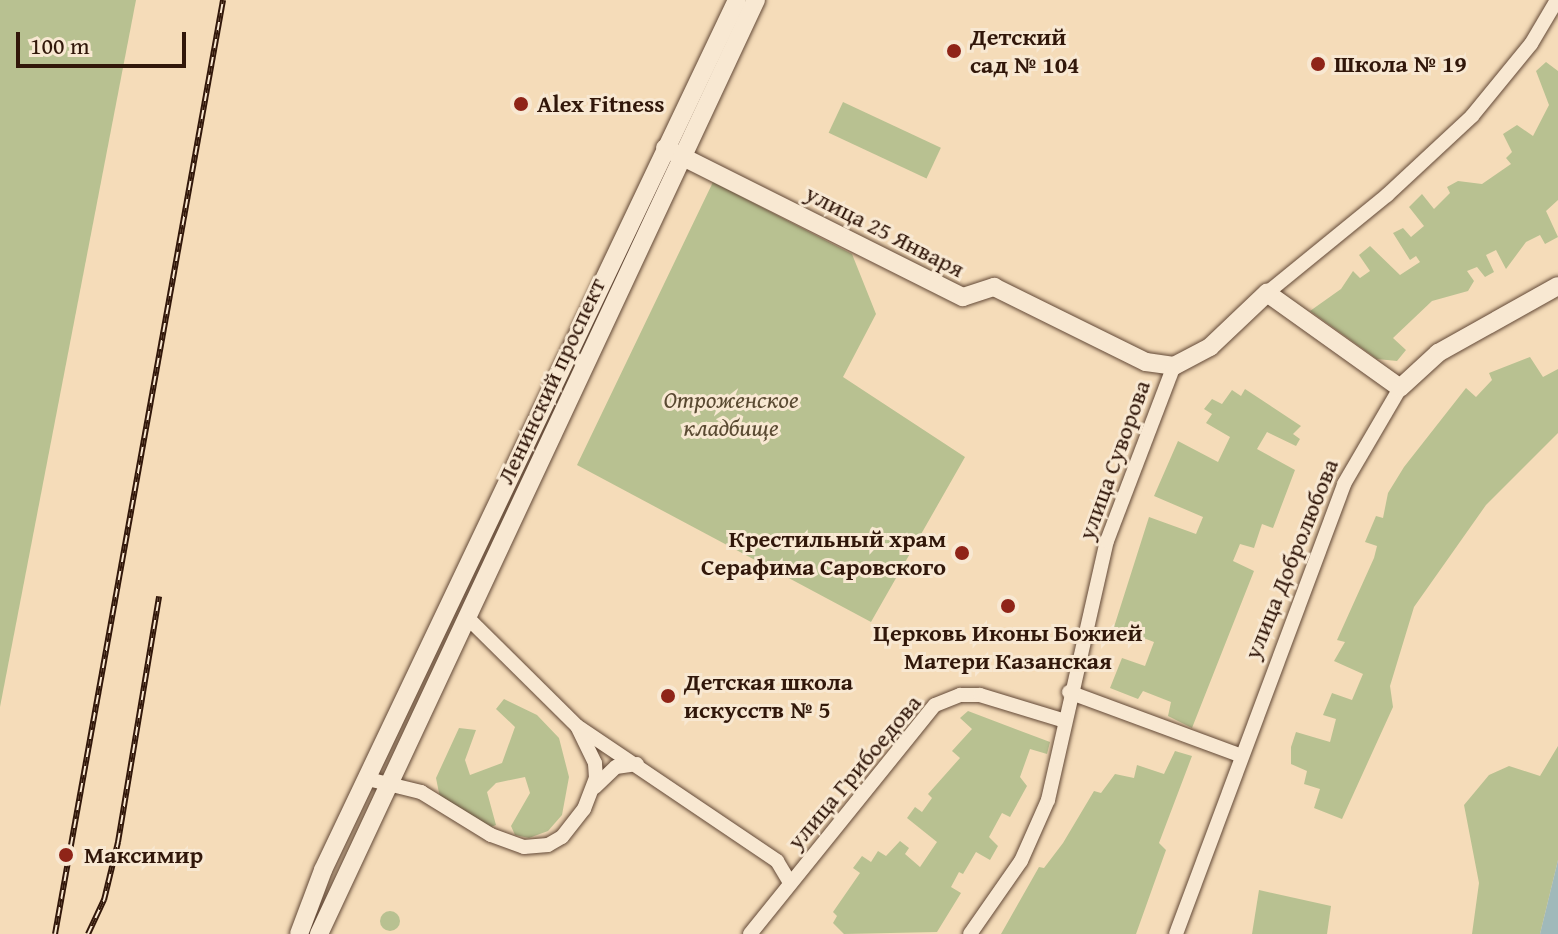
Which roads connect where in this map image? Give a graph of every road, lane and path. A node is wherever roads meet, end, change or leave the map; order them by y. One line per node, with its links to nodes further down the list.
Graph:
1 (737, 0): 4 (main road, Ленинский проспект)
2 (756, 0): 5 (main road, Ленинский проспект)
3 (1557, 0): 7 (street, улица Суворова)
4 (665, 148): 5 (main road, улица 25 Января); 10 (main road, Ленинский проспект)
5 (682, 157): 8 (main road, улица 25 Января); 11 (main road, Ленинский проспект)
6 (1558, 286): 9 (main road, улица Добролюбова)
7 (1267, 293): 8 (main road, улица Суворова); 9 (main road)
8 (1174, 366): 12 (street, улица Суворова)
9 (1400, 388): 15 (street, улица Добролюбова)
10 (466, 573): 11 (main road); 17 (main road, Ленинский проспект)
11 (468, 618): 14 (street); 18 (main road, Ленинский проспект)
12 (1069, 692): 13 (street, улица Суворова); 15 (street)
13 (1065, 721): 20 (street, улица Грибоедова); 24 (street, улица Суворова)
14 (577, 726): 16 (street); 19 (street)
15 (1239, 755): 25 (street, улица Добролюбова)
16 (637, 764): 19 (street); 20 (street)
17 (368, 779): 18 (street); 21 (main road, Ленинский проспект)
18 (390, 783): 19 (street); 22 (main road, Ленинский проспект)
19 (593, 791)
20 (790, 883): 23 (street, улица Грибоедова)
21 (299, 934)
22 (319, 934)
23 (750, 934)
24 (970, 934)
25 (1176, 934)

